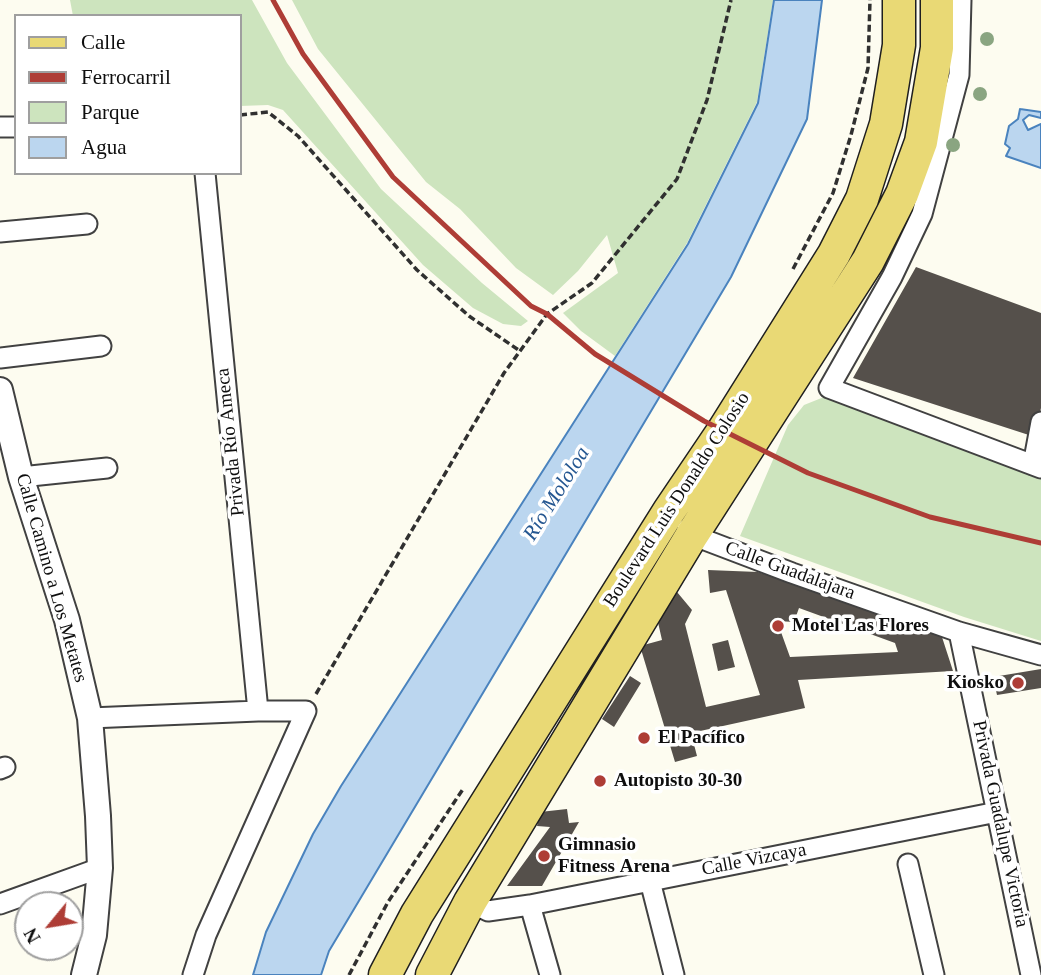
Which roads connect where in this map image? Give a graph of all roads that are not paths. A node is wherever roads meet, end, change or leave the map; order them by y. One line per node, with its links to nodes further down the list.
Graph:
1 (899, 0): 14 (main road, Boulevard Luis Donaldo Colosio)
2 (937, 0): 15 (main road, Boulevard Luis Donaldo Colosio)
3 (961, 0): 11 (street)
4 (205, 175): 18 (street, Privada Río Ameca)
5 (86, 225): 6 (street)
6 (0, 232)
7 (101, 346): 8 (street)
8 (0, 358)
9 (0, 390): 13 (street, Calle Camino a Los Metates)
10 (1041, 422): 11 (street)
11 (1037, 466)
12 (107, 468): 13 (street)
13 (13, 471): 19 (street, Calle Camino a Los Metates)
14 (669, 511): 15 (street, Calle Guadalajara); 29 (main road, Boulevard Luis Donaldo Colosio)
15 (692, 535): 16 (street, Calle Guadalajara); 24 (main road, Boulevard Luis Donaldo Colosio)
16 (959, 632): 17 (street, Calle Guadalajara); 20 (street, Privada Guadalupe Victoria)
17 (1041, 655)
18 (257, 711): 19 (street); 28 (street)
19 (90, 718): 22 (street, Calle Camino a Los Metates)
20 (997, 812): 23 (street, Calle Vizcaya); 34 (street, Privada Guadalupe Victoria)
21 (908, 864): 33 (street)
22 (100, 868): 25 (street); 27 (street, Calle Camino a Los Metates)
23 (650, 881): 26 (street, Calle Vizcaya); 32 (street)
24 (470, 902): 26 (street, Calle Vizcaya); 30 (main road, Boulevard Luis Donaldo Colosio)
25 (0, 904)
26 (530, 905): 31 (street)
27 (84, 975)
28 (193, 975)
29 (385, 975)
30 (432, 975)
31 (550, 975)
32 (674, 975)
33 (934, 975)
34 (1031, 975)

